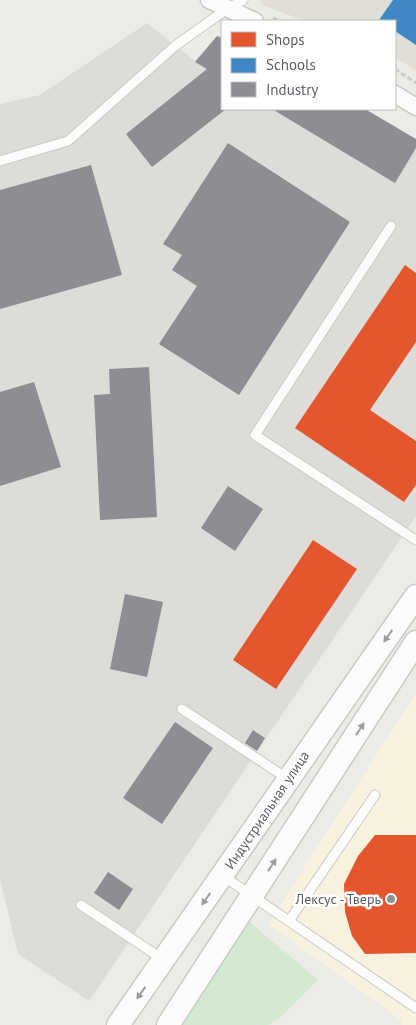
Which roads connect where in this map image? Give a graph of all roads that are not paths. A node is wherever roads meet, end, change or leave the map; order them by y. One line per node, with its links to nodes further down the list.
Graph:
1 (209, 0): 3 (street)
2 (243, 0): 3 (lane)
3 (228, 9): 4 (street); 7 (lane)
4 (253, 20)
5 (396, 95): 6 (street)
6 (416, 106)
7 (0, 161)
8 (391, 226): 9 (lane)
9 (416, 540)
10 (416, 596): 13 (street, Индустриальная улица, one-way to 13)
11 (416, 642): 16 (street, one-way to 11)
12 (182, 709): 13 (lane)
13 (288, 779): 15 (street, Индустриальная улица)
14 (375, 795): 18 (lane)
15 (223, 876): 16 (lane); 19 (street, Индустриальная улица, one-way to 19)
16 (252, 896): 18 (lane); 22 (street)
17 (81, 905): 19 (lane)
18 (289, 921): 20 (lane)
19 (164, 960): 21 (street, Индустриальная улица, one-way to 21)
20 (416, 1008)
21 (118, 1025)
22 (168, 1025)

